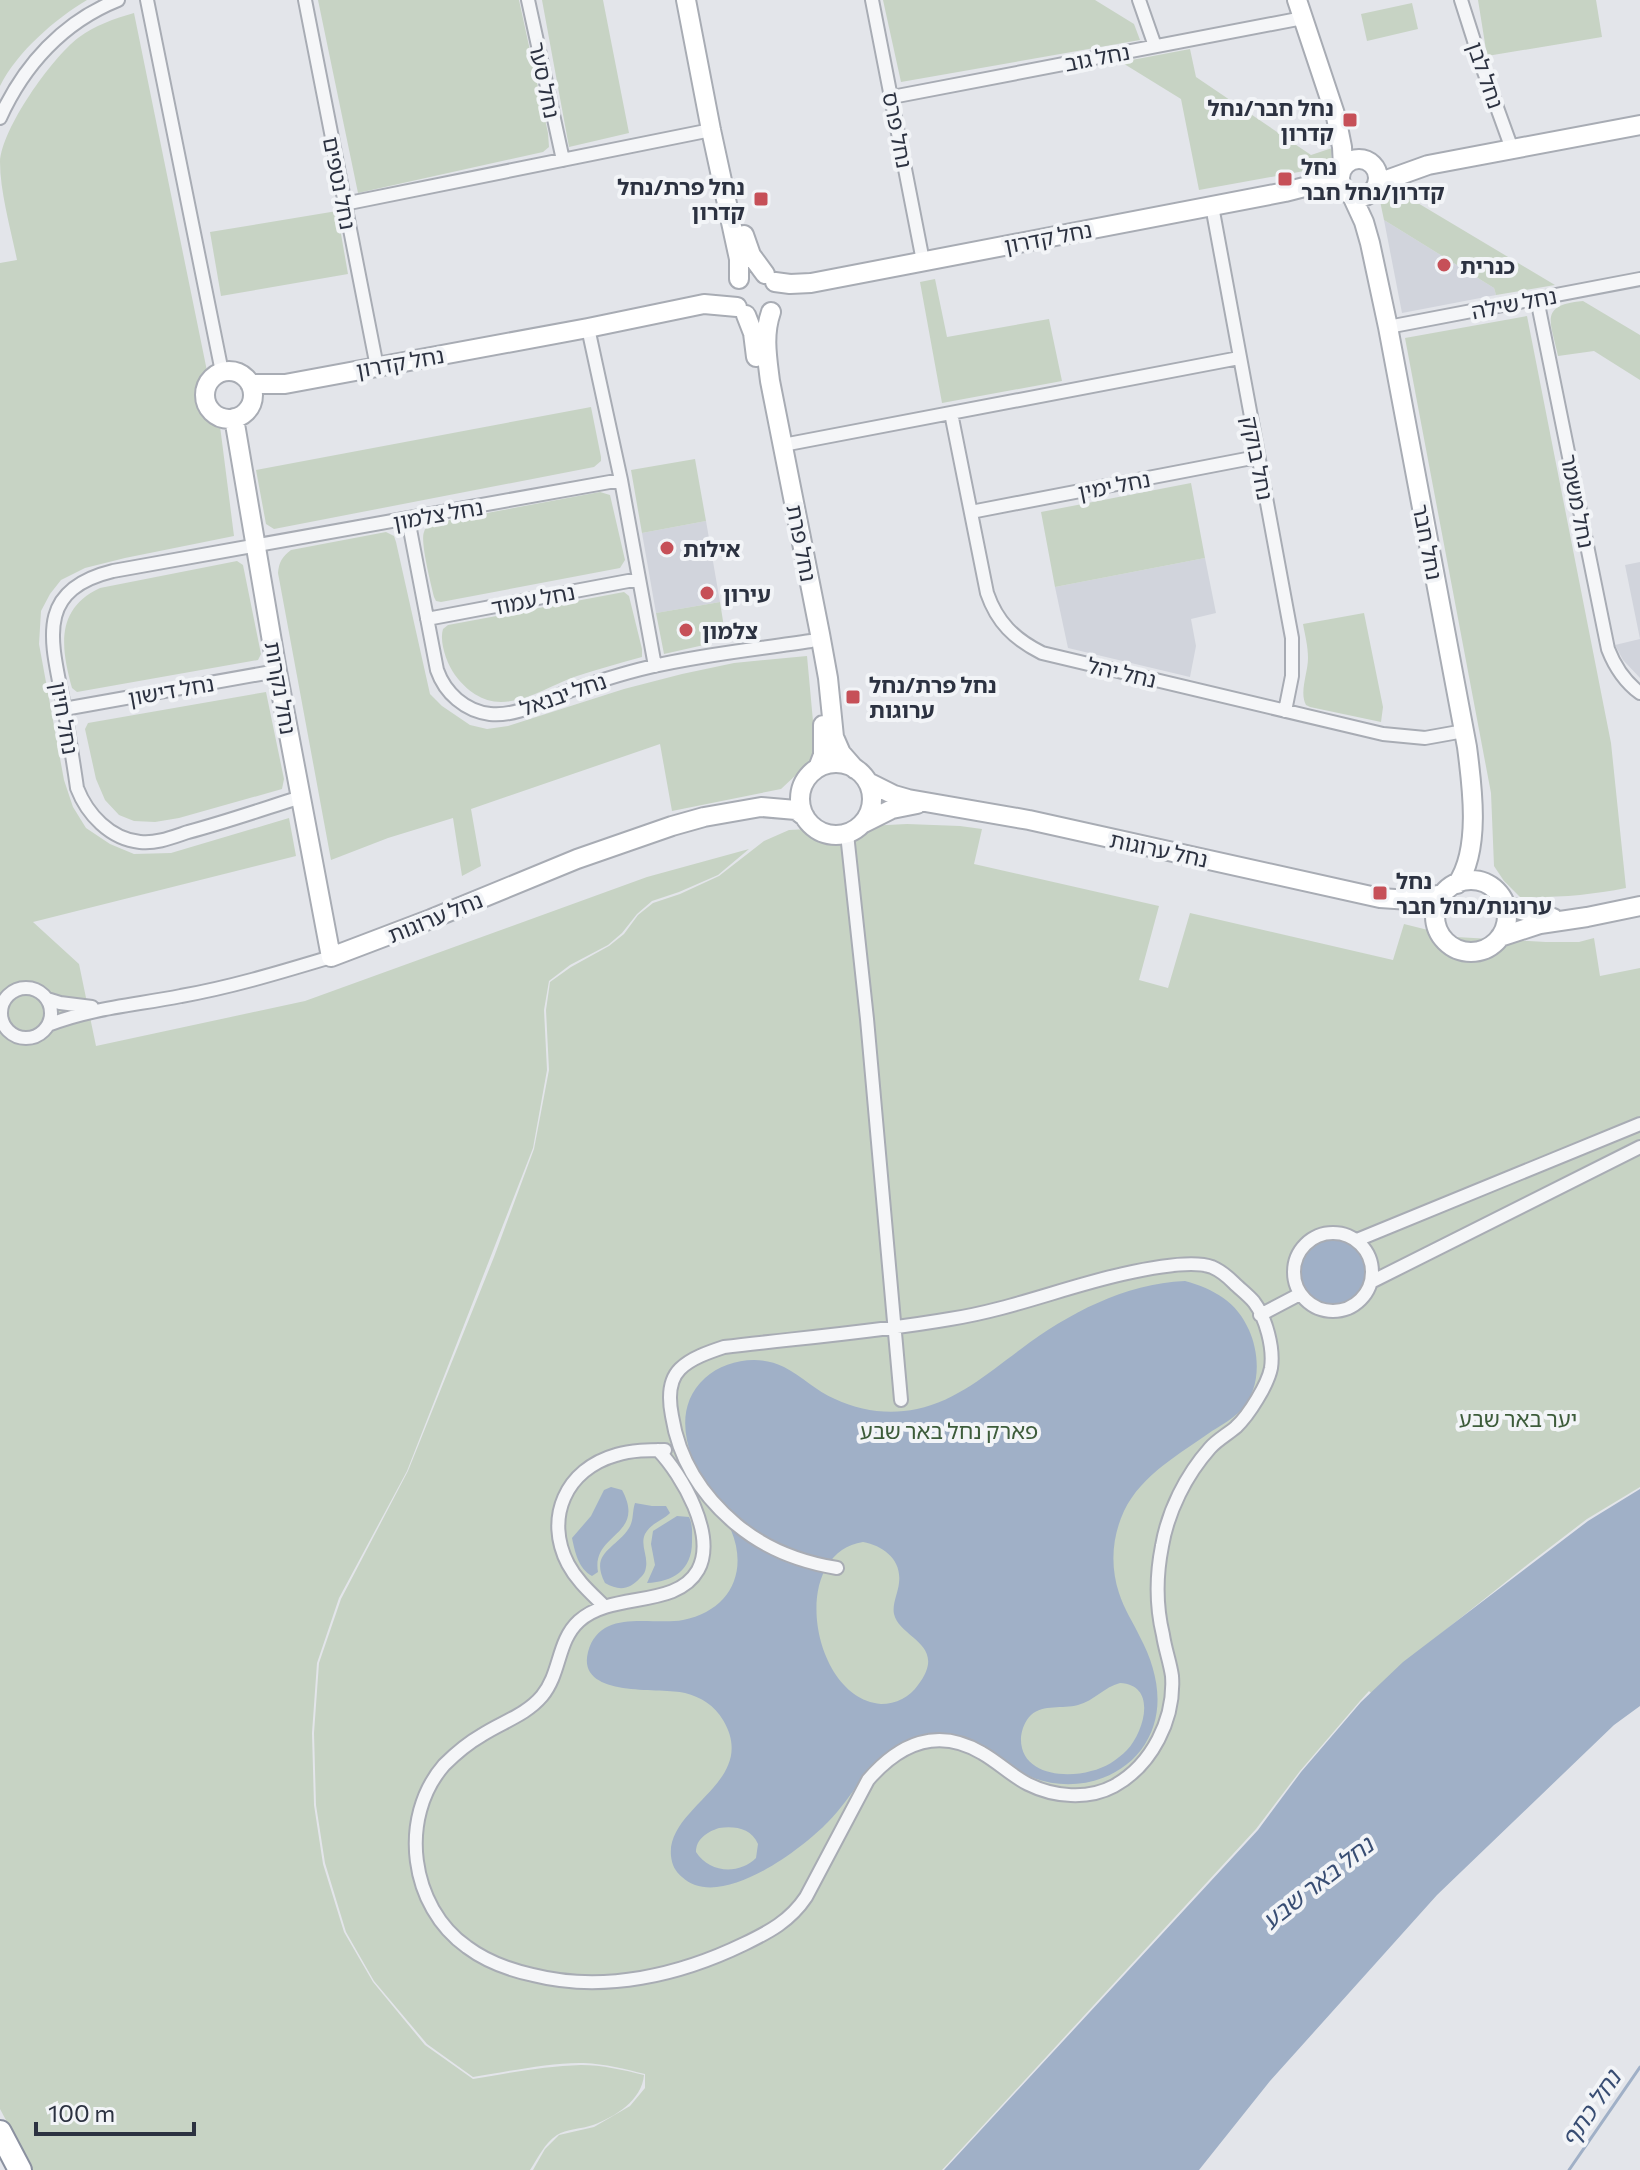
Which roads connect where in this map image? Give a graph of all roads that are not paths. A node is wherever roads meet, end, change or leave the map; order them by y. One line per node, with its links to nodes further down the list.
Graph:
1 (118, 0): 14 (street)
2 (147, 0): 37 (street)
3 (305, 0): 21 (street, נחל נטפים)
4 (528, 0): 18 (street, נחל סער)
5 (686, 0): 16 (street)
6 (696, 0): 25 (street)
7 (872, 0): 12 (street, נחל פרס)
8 (1139, 0): 11 (street)
9 (1461, 0): 17 (street, נחל לבן)
10 (1300, 9): 11 (street, נחל גוב); 13 (street, נחל חבר)
11 (1155, 46): 12 (street, נחל גוב)
12 (892, 97): 24 (street, נחל פרס)
13 (1336, 117): 19 (street, נחל חבר); 20 (street, נחל חבר)
14 (0, 118)
15 (1640, 125): 17 (street)
16 (711, 130): 18 (street); 27 (street)
17 (1512, 149): 19 (street)
18 (563, 160): 21 (street)
19 (1372, 175): 20 (street); 20 (street); 23 (street, נחל חבר)
20 (1345, 181): 22 (street, נחל קדרון); 23 (street, נחל חבר)
21 (344, 204): 36 (street, נחל נטפים)
22 (1212, 206): 24 (street, נחל קדרון); 35 (street, נחל בוקק)
23 (1370, 243): 33 (street, נחל חבר)
24 (923, 261): 28 (street, נחל קדרון)
25 (770, 278): 27 (street); 28 (street, נחל קדרון); 31 (street)
26 (1640, 279): 29 (street, נחל שילה)
27 (737, 283): 30 (street, נחל קדרון); 32 (street)
28 (811, 283): 31 (street, נחל קדרון)
29 (1537, 299): 33 (street, נחל שילה); 52 (street, נחל משמר)
30 (704, 304): 32 (street, נחל קדרון); 34 (street, נחל קדרון)
31 (774, 307): 32 (street); 41 (street, נחל פרת)
32 (742, 311): 49 (street, נחל פרת)
33 (1388, 327): 55 (street, נחל חבר)
34 (588, 328): 36 (street, נחל קדרון); 43 (street)
35 (1239, 358): 39 (street); 42 (street, נחל בוקק)
36 (377, 367): 38 (street, נחל קדרון)
37 (222, 372): 38 (street); 40 (street)
38 (251, 392): 40 (street)
39 (951, 413): 41 (street); 44 (street, נחל יהל)
40 (234, 418): 46 (street, נחל נקרות)
41 (783, 445): 57 (street, נחל פרת)
42 (1257, 457): 44 (street, נחל ימין); 54 (street, נחל בוקק)
43 (621, 480): 45 (street, נחל צלמון); 47 (street)
44 (971, 512): 54 (street, נחל יהל)
45 (408, 519): 46 (street, נחל צלמון); 48 (street, נחל יבנאל)
46 (255, 547): 51 (street, נחל נקרות); 53 (street, נחל חיון)
47 (639, 579): 48 (street, נחל עמוד); 50 (street)
48 (427, 619): 50 (street, נחל יבנאל)
49 (811, 641): 50 (street, נחל יבנאל); 56 (street, נחל פרת)
50 (655, 666)
51 (277, 671): 53 (street, נחל דישון); 59 (street, נחל נקרות)
52 (1640, 693)
53 (64, 709): 59 (street, נחל חיון)
54 (1285, 711): 55 (street, נחל יהל)
55 (1464, 731): 65 (street, נחל חבר)
56 (818, 768): 57 (street); 58 (street)
57 (862, 775): 60 (street, נחל ערוגות); 63 (street)
58 (801, 790): 61 (street, נחל ערוגות); 62 (street)
59 (301, 797): 74 (street, נחל נקרות)
60 (937, 803): 63 (street, נחל ערוגות); 68 (street, נחל ערוגות)
61 (761, 807): 62 (street, נחל ערוגות); 74 (street, נחל ערוגות)
62 (805, 817): 64 (street)
63 (864, 823): 64 (street)
64 (847, 834): 85 (street)
65 (1471, 843): 66 (street, נחל חבר); 67 (street, נחל חבר)
66 (1489, 885): 67 (street); 69 (street)
67 (1450, 889): 68 (street, נחל ערוגות); 72 (street)
68 (1380, 898): 72 (street, נחל ערוגות)
69 (1506, 906): 71 (street); 73 (street)
70 (1640, 906): 71 (street)
71 (1560, 920): 73 (street)
72 (1437, 926): 73 (street)
73 (1500, 937)
74 (331, 957): 77 (street, נחל ערוגות)
75 (47, 999): 76 (street); 77 (street, נחל ערוגות); 78 (street)
76 (2, 1000): 78 (street)
77 (104, 1008): 78 (street, נחל ערוגות)
78 (48, 1025)
79 (1640, 1124): 81 (street)
80 (1640, 1147): 82 (street)
81 (1357, 1240): 82 (street); 83 (street)
82 (1371, 1282): 83 (street)
83 (1300, 1294): 84 (street)
84 (1260, 1315): 85 (street); 90 (street)
85 (895, 1326): 86 (street); 88 (street)
86 (901, 1400)
87 (658, 1450): 88 (street); 90 (street); 90 (street)
88 (679, 1450): 89 (street)
89 (837, 1568)
90 (604, 1606)
91 (0, 2132): 92 (highway)
92 (20, 2170)

